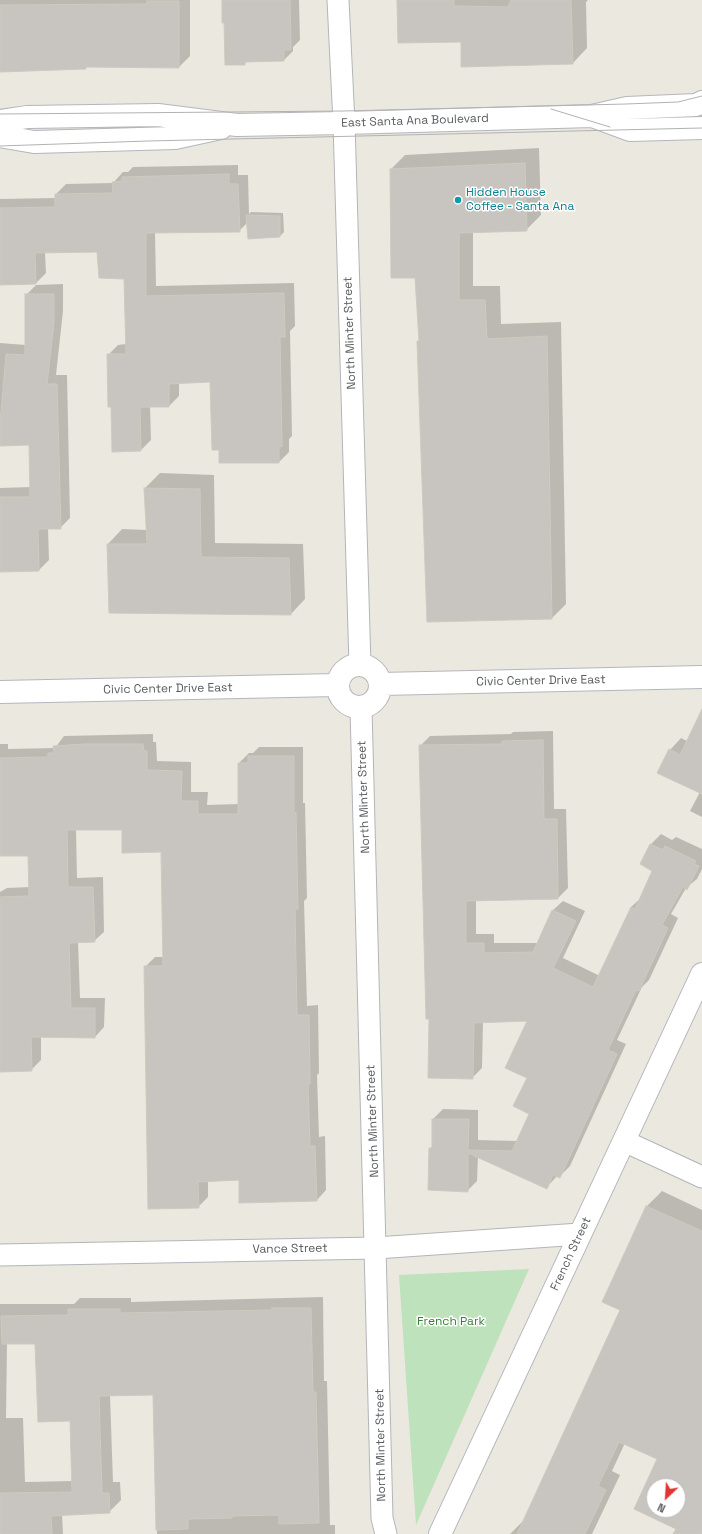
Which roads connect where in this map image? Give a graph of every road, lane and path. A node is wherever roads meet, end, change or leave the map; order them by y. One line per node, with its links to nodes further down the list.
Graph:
1 (338, 0): 5 (street, North Minter Street)
2 (699, 103): 3 (street, East Santa Ana Boulevard)
3 (592, 116): 5 (street, East Santa Ana Boulevard); 7 (street, East Santa Ana Boulevard)
4 (0, 121): 6 (street, East Santa Ana Boulevard)
5 (344, 123): 6 (street, East Santa Ana Boulevard); 9 (street, North Minter Street)
6 (237, 125): 8 (street, East Santa Ana Boulevard)
7 (702, 128)
8 (0, 136)
9 (360, 665): 11 (street); 12 (street)
10 (702, 677): 11 (street, Civic Center Drive East)
11 (380, 684): 14 (street)
12 (337, 685): 13 (street, Civic Center Drive East); 14 (street)
13 (0, 692)
14 (361, 708): 19 (street, North Minter Street)
15 (702, 974): 16 (street, French Street)
16 (624, 1141): 17 (street); 18 (street, French Street)
17 (702, 1177)
18 (580, 1234): 19 (street, Vance Street); 22 (street, French Street)
19 (376, 1248): 20 (street, Vance Street); 21 (street, North Minter Street)
20 (0, 1255)
21 (386, 1534)
22 (440, 1534)

